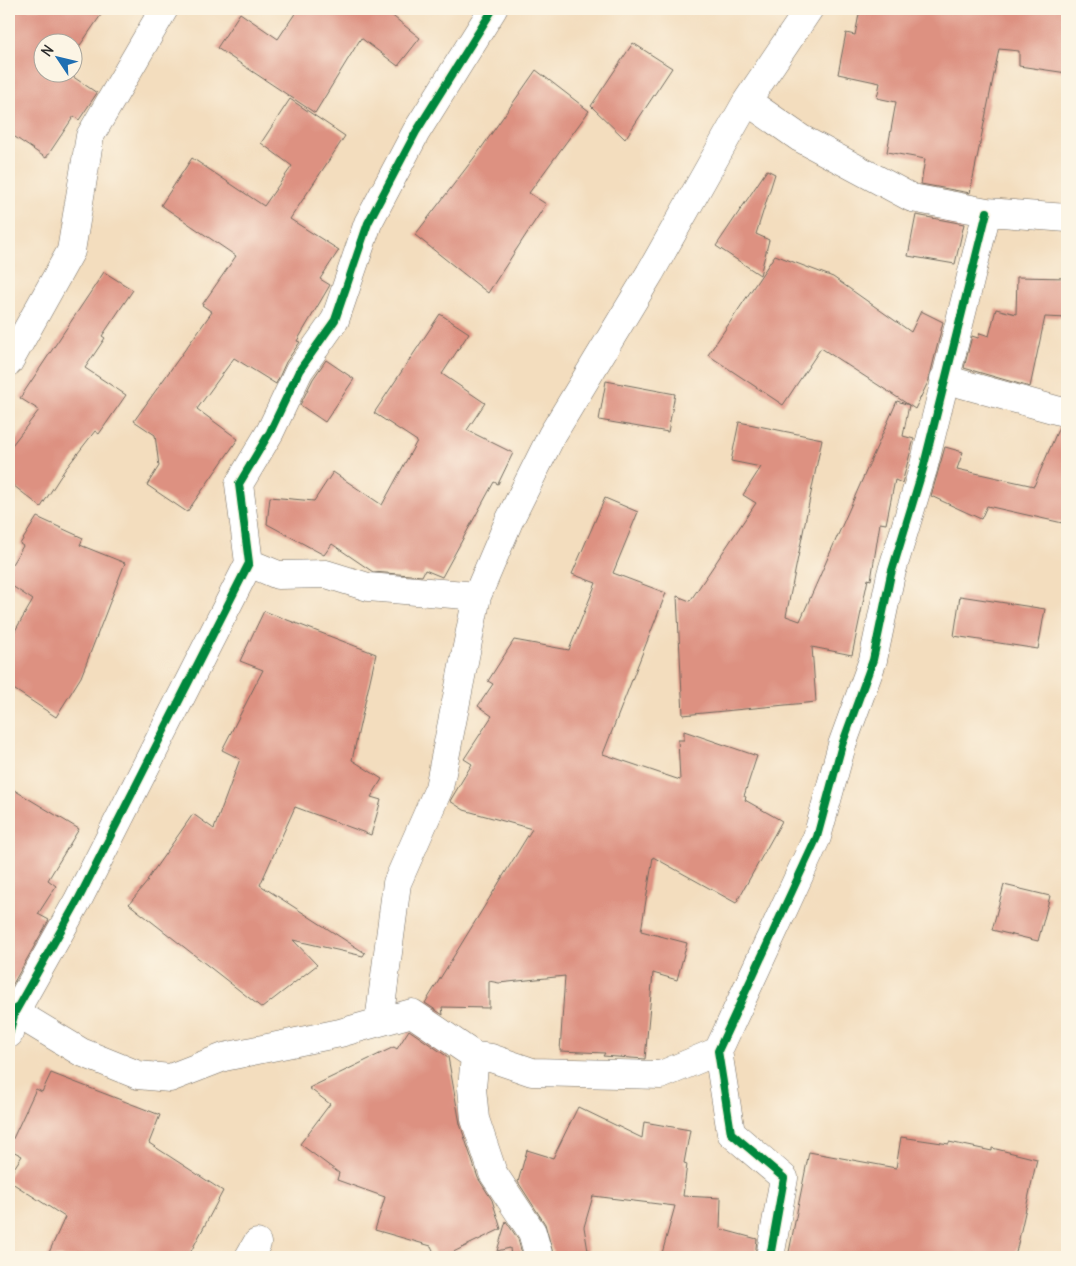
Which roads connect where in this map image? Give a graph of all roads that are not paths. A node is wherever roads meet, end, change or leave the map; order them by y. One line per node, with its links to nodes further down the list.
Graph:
1 (164, 9): 7 (street)
2 (493, 9): 10 (street)
3 (809, 9): 4 (street)
4 (747, 101): 5 (street); 11 (street)
5 (987, 212): 6 (street); 8 (street)
6 (1067, 218)
7 (9, 362)
8 (944, 379): 9 (street); 14 (street)
9 (1067, 413)
10 (249, 563): 11 (street); 13 (street)
11 (477, 596): 12 (street)
12 (379, 1022): 13 (street); 15 (street)
13 (12, 1023)
14 (718, 1051): 15 (street); 17 (street)
15 (475, 1056): 16 (street)
16 (539, 1257)
17 (770, 1257)

